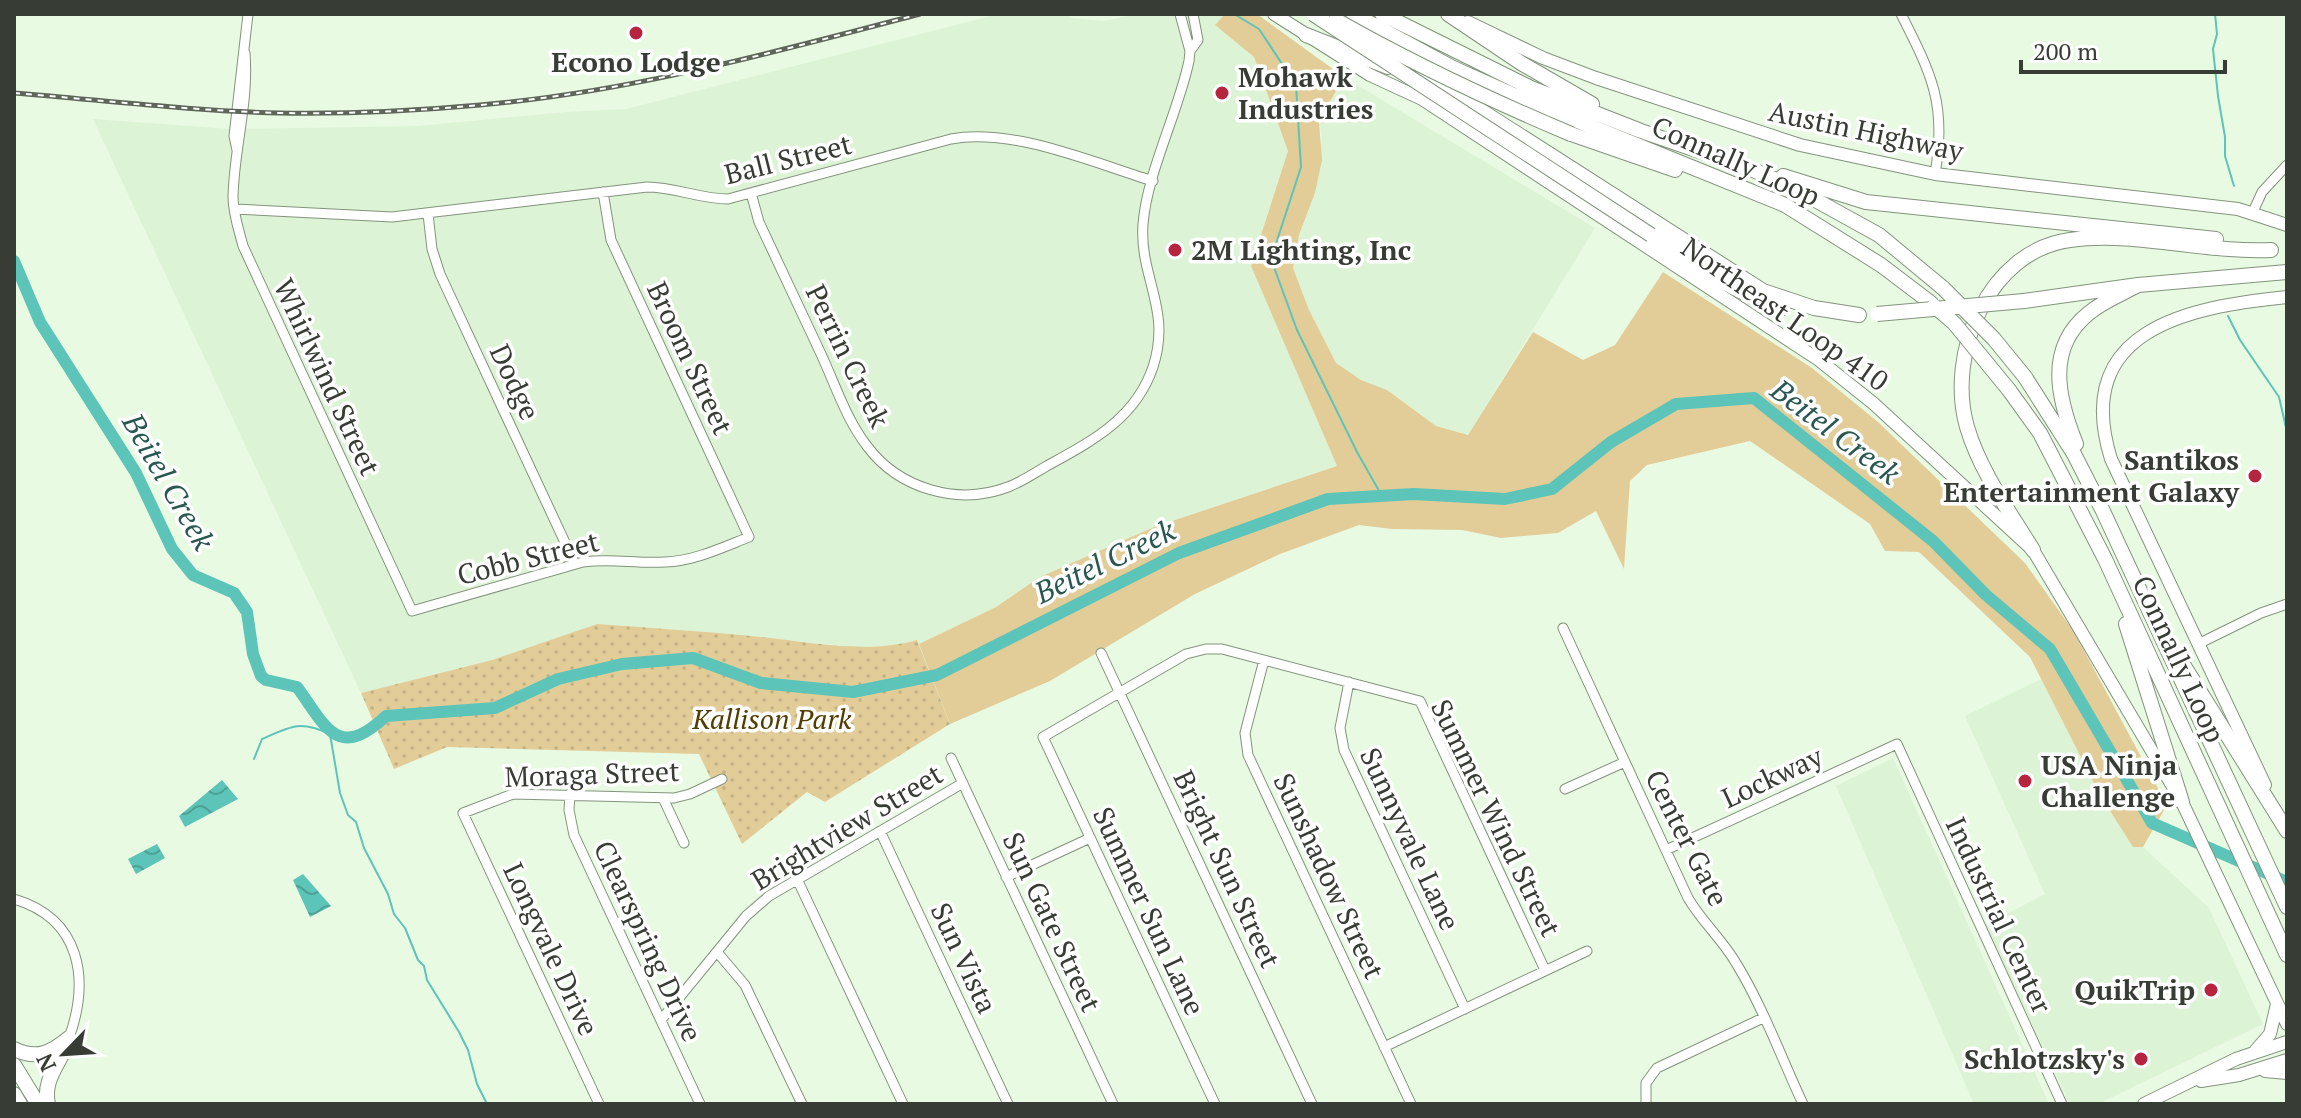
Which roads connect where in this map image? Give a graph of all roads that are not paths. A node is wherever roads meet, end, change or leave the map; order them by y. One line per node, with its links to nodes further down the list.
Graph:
1 (248, 14): 25 (street, Whirlwind Street)
2 (1180, 14): 15 (street, Perrin Creek)
3 (1193, 14): 15 (street, Perrin Creek)
4 (1274, 14): 13 (main road, Northeast Loop 410)
5 (1313, 14): 34 (highway, bridge)
6 (1325, 14): 22 (highway, bridge)
7 (1336, 14): 16 (highway)
8 (1353, 14): 22 (highway, Connally Loop)
9 (1382, 14): 14 (highway)
10 (1404, 14): 14 (highway)
11 (1450, 14): 17 (highway); 20 (main road, Austin Highway)
12 (1901, 14): 20 (street)
13 (1306, 35): 16 (highway); 37 (main road, Northeast Loop 410)
14 (1443, 45): 17 (highway, Connally Loop)
15 (1190, 51): 21 (street, Perrin Creek)
16 (1443, 89): 34 (highway)
17 (1641, 131): 18 (highway, Connally Loop)
18 (1733, 163): 29 (highway); 35 (highway, Connally Loop, bridge)
19 (2287, 165): 27 (street)
20 (1935, 174): 27 (main road, Austin Highway)
21 (1153, 181): 24 (street, Ball Street); 24 (street, Perrin Creek)
22 (1749, 191): 38 (highway, Connally Loop, bridge)
23 (603, 192): 24 (street, Ball Street); 26 (street, Ball Street); 36 (street, Broom Street)
24 (751, 193)
25 (234, 209): 26 (street, Ball Street); 42 (street, Whirlwind Street)
26 (428, 214): 39 (street, Dodge)
27 (2252, 214): 28 (main road, Austin Highway)
28 (2287, 225)
29 (2271, 250): 30 (highway); 37 (highway)
30 (2287, 253)
31 (2287, 272): 32 (highway)
32 (2138, 285): 34 (highway, bridge); 35 (highway)
33 (2287, 297): 44 (main road)
34 (1859, 315)
35 (2102, 509): 40 (highway, Connally Loop)
36 (749, 537): 39 (street, Cobb Street)
37 (2033, 550): 58 (main road, Northeast Loop 410)
38 (2105, 559): 58 (highway); 71 (highway, Connally Loop)
39 (575, 564): 42 (street, Cobb Street)
40 (2139, 593): 61 (highway); 68 (highway, Connally Loop)
41 (2287, 604): 44 (street)
42 (412, 611)
43 (1563, 628): 52 (street, Center Gate)
44 (2198, 644): 61 (main road)
45 (1101, 653): 48 (street, Bright Sun Street)
46 (1264, 660): 47 (street, Summer Wind Street); 48 (street, Summer Wind Street); 80 (street, Sunshadow Street)
47 (1349, 682): 72 (street, Summer Wind Street); 74 (street, Sunnyvale Lane)
48 (1120, 693): 49 (street, Summer Wind Street); 99 (street, Bright Sun Street)
49 (1043, 737): 62 (street, Summer Sun Lane)
50 (1897, 744): 64 (street, Lockway); 103 (street, Industrial Center)
51 (951, 758): 54 (street, Sun Gate Street)
52 (1625, 762): 55 (street); 64 (street, Center Gate)
53 (722, 779): 57 (street, Moraga Street)
54 (963, 783): 60 (street, Brightview Street); 65 (street, Sun Gate Street)
55 (1565, 789)
56 (570, 794): 57 (street, Moraga Street); 59 (street, Moraga Street); 76 (street, Clearspring Drive)
57 (663, 798): 63 (street)
58 (2182, 802): 73 (main road, Northeast Loop 410)
59 (463, 813): 92 (street, Longvale Drive)
60 (880, 831): 66 (street, Brightview Street); 96 (street, Sun Vista)
61 (2287, 831)
62 (1090, 838): 65 (street); 98 (street, Summer Sun Lane)
63 (684, 843)
64 (1666, 850): 75 (street, Center Gate)
65 (1006, 877): 97 (street, Sun Gate Street)
66 (797, 879): 70 (street, Brightview Street); 95 (street)
67 (14, 899): 78 (street)
68 (2287, 907)
69 (1587, 951): 72 (street)
70 (717, 952): 76 (street, Brightview Street); 94 (street)
71 (2287, 955)
72 (1545, 970): 74 (street)
73 (2282, 1007): 77 (main road, Northeast Loop 410); 82 (main road)
74 (1465, 1009): 80 (street)
75 (1763, 1018): 101 (street); 102 (street, Center Gate)
76 (661, 1020): 93 (street, Clearspring Drive)
77 (2287, 1024)
78 (69, 1038): 81 (highway); 91 (highway)
79 (2287, 1042): 82 (main road)
80 (1384, 1047): 100 (street, Sunshadow Street)
81 (14, 1049)
82 (2254, 1052): 87 (main road)
83 (2287, 1060): 85 (main road)
84 (14, 1065): 90 (highway)
85 (2254, 1070): 86 (main road); 87 (main road)
86 (2287, 1073)
87 (2192, 1082): 104 (main road)
88 (14, 1094): 89 (highway)
89 (20, 1104)
90 (38, 1104)
91 (48, 1104)
92 (599, 1104)
93 (700, 1104)
94 (802, 1104)
95 (903, 1104)
96 (1008, 1104)
97 (1113, 1104)
98 (1215, 1104)
99 (1312, 1104)
100 (1411, 1104)
101 (1646, 1104)
102 (1803, 1104)
103 (2062, 1104)
104 (2144, 1104)

